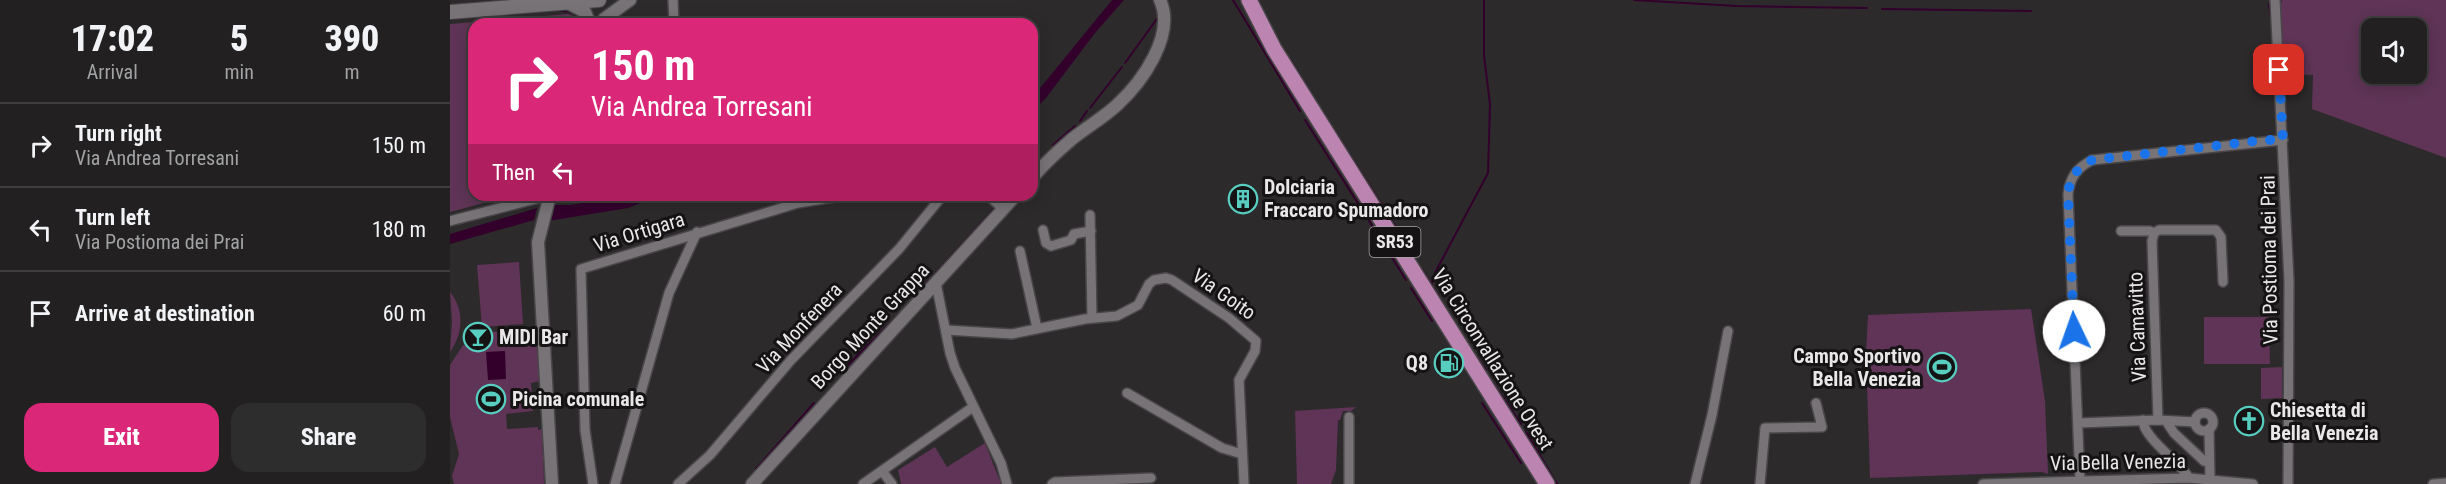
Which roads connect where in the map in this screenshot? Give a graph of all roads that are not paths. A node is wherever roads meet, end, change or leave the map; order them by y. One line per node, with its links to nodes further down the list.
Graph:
1 (590, 0): 2 (main road); 9 (main road)
2 (599, 0): 12 (street); 13 (street)
3 (630, 0): 14 (street)
4 (673, 0): 15 (street)
5 (1160, 0): 18 (street)
6 (1240, 0): 16 (main road, Via Circonvallazione Ovest / SR53)
7 (1249, 0): 16 (main road, Via Circonvallazione Ovest / SR53)
8 (2275, 0): 17 (street, Via Postioma dei Prai)
9 (566, 2): 10 (main road); 11 (street)
10 (450, 12)
11 (588, 18)
12 (593, 18)
13 (602, 18)
14 (607, 18)
15 (674, 18)
16 (1270, 43): 70 (main road, Via Circonvallazione Ovest / SR53)
17 (2283, 140): 48 (street); 75 (street, Via Postioma dei Prai)
18 (1038, 172)
19 (527, 201): 27 (street)
20 (548, 201): 59 (street)
21 (810, 201): 31 (street, Via Ortigara)
22 (938, 201): 62 (street, Via Monfenera)
23 (994, 201): 25 (street)
24 (1010, 201): 25 (street, Borgo Monte Grappa)
25 (1003, 209): 35 (street, Borgo Monte Grappa)
26 (1090, 215): 29 (street)
27 (450, 221)
28 (1043, 230): 29 (street)
29 (1091, 231): 36 (street)
30 (2121, 231): 32 (street)
31 (697, 232): 60 (street, Via Ortigara); 61 (street)
32 (2154, 233): 34 (street); 45 (street, Via Camavitto)
33 (1020, 251): 37 (street)
34 (2223, 282)
35 (936, 283): 38 (street); 63 (street, Borgo Monte Grappa)
36 (1092, 318): 37 (street); 50 (street, Via Goito)
37 (1037, 328): 38 (street)
38 (946, 330): 42 (street)
39 (1728, 331): 71 (street)
40 (1127, 393): 50 (street)
41 (1816, 403): 72 (street)
42 (973, 407): 52 (street); 66 (street)
43 (1349, 417): 69 (street)
44 (2143, 420): 45 (street); 48 (street); 56 (street)
45 (2158, 420): 46 (street)
46 (2169, 421): 47 (street); 51 (street)
47 (2195, 422): 49 (street); 49 (street)
48 (2078, 423): 55 (street)
49 (2209, 429): 51 (street)
50 (1242, 454): 68 (street, Via Goito)
51 (2209, 462): 54 (street)
52 (882, 471): 64 (street); 65 (street)
53 (1151, 478): 57 (street)
54 (2210, 479): 56 (street, Via Bella Venezia); 74 (street, Via Bella Venezia)
55 (2080, 480): 56 (street, Via Bella Venezia); 73 (street, Via Bella Venezia)
56 (2188, 480)
57 (1110, 482): 67 (street)
58 (2446, 483): 76 (street)
59 (552, 484)
60 (593, 484)
61 (615, 484)
62 (678, 484)
63 (752, 484)
64 (863, 484)
65 (892, 484)
66 (1007, 484)
67 (1052, 484)
68 (1244, 484)
69 (1349, 484)
70 (1547, 484)
71 (1695, 484)
72 (1760, 484)
73 (1983, 484)
74 (2253, 484)
75 (2288, 484)
76 (2433, 484)

